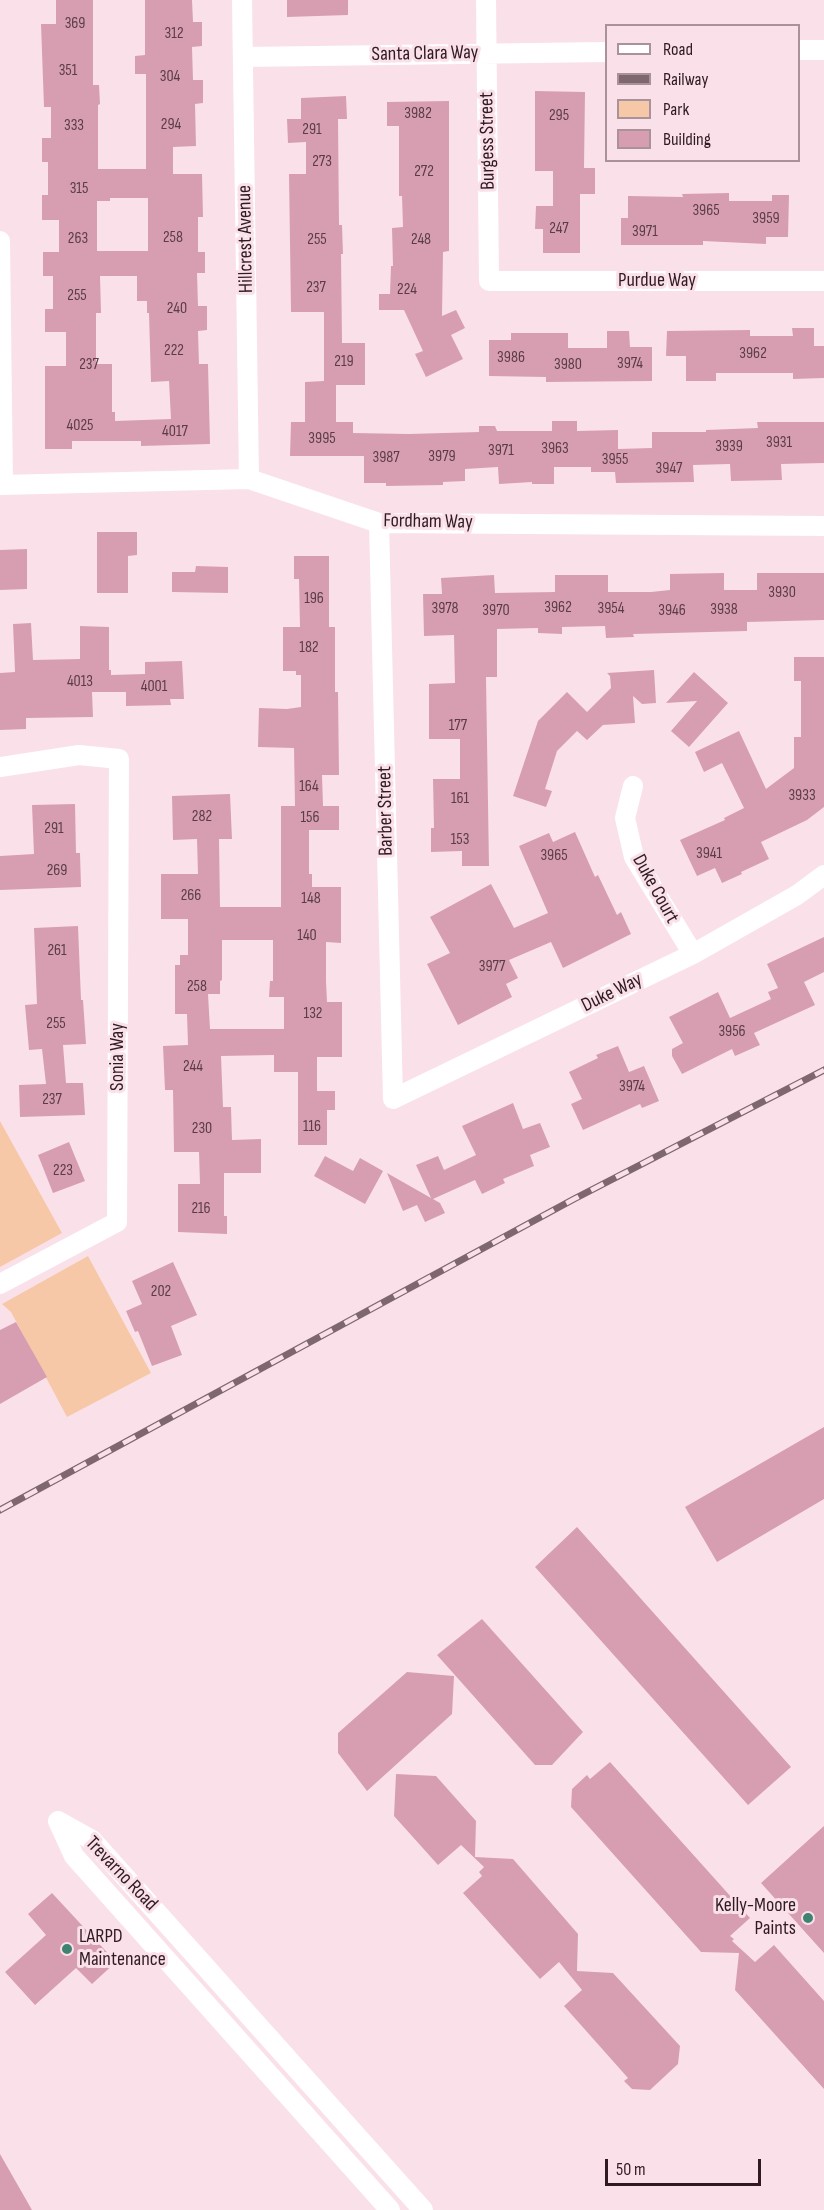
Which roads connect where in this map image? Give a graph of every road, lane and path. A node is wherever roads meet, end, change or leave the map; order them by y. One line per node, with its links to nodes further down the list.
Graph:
1 (242, 0): 7 (street, Hillcrest Avenue)
2 (486, 0): 6 (street, Burgess Street)
3 (800, 50): 4 (street)
4 (824, 50)
5 (605, 52): 6 (street, Santa Clara Way)
6 (488, 53): 7 (street, Santa Clara Way); 9 (street, Burgess Street)
7 (243, 57): 11 (street, Hillcrest Avenue)
8 (0, 241): 12 (street)
9 (489, 281): 10 (street, Purdue Way)
10 (824, 281)
11 (249, 479): 12 (street, Fordham Way); 13 (street, Fordham Way)
12 (1, 485)
13 (379, 523): 14 (street, Fordham Way); 19 (street, Barber Street)
14 (824, 526)
15 (0, 767): 20 (street, Sonia Way)
16 (633, 786): 18 (street, Duke Court)
17 (824, 875): 18 (street, Duke Way)
18 (693, 954): 19 (street, Duke Way)
19 (393, 1098)
20 (0, 1284)
21 (390, 2210): 22 (street, Trevarno Road)
22 (423, 2210)

